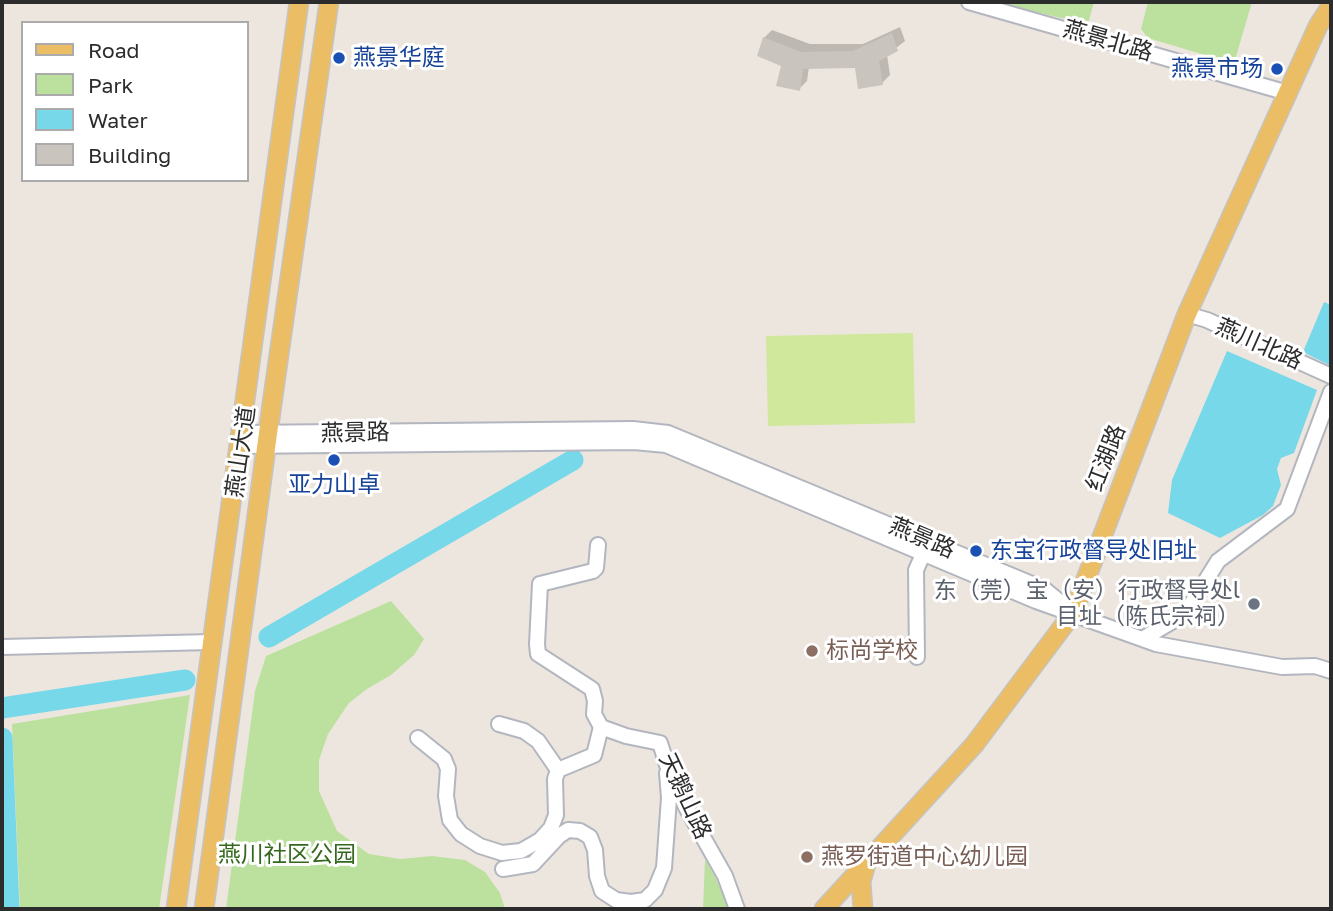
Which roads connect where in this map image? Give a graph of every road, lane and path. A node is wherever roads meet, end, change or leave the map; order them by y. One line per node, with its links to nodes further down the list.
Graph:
1 (299, 2): 11 (main road, 燕山大道)
2 (329, 2): 12 (main road, 燕山大道)
3 (969, 2): 7 (street, 燕景北路)
4 (1324, 2): 6 (main road, 红湖路)
5 (1331, 6): 6 (main road, 红湖路)
6 (1318, 26): 7 (main road, 红湖路)
7 (1288, 93): 8 (main road, 红湖路)
8 (1187, 314): 9 (street, 燕川北路); 15 (main road, 红湖路)
9 (1331, 376)
10 (1331, 392): 16 (street)
11 (239, 440): 12 (street, 燕景路); 17 (main road, 燕山大道)
12 (267, 440): 14 (street, 燕景路); 15 (street, 燕景路); 29 (main road, 燕山大道)
13 (598, 545): 22 (street)
14 (924, 552): 15 (street, 燕景路); 19 (street)
15 (1073, 613): 16 (street); 26 (main road, 红湖路)
16 (1144, 638): 20 (street)
17 (212, 642): 18 (street); 28 (main road, 燕山大道)
18 (2, 647)
19 (917, 657)
20 (1331, 671)
21 (499, 724): 25 (street)
22 (601, 727): 24 (street, 天鹅山路); 25 (street)
23 (418, 738): 25 (street)
24 (667, 765): 27 (street); 30 (street, 天鹅山路)
25 (558, 771)
26 (867, 860): 31 (main road, 红湖路); 32 (main road, 红湖路); 33 (main road)
27 (503, 869)
28 (176, 909)
29 (204, 909)
30 (737, 909)
31 (824, 909)
32 (836, 909)
33 (863, 909)

